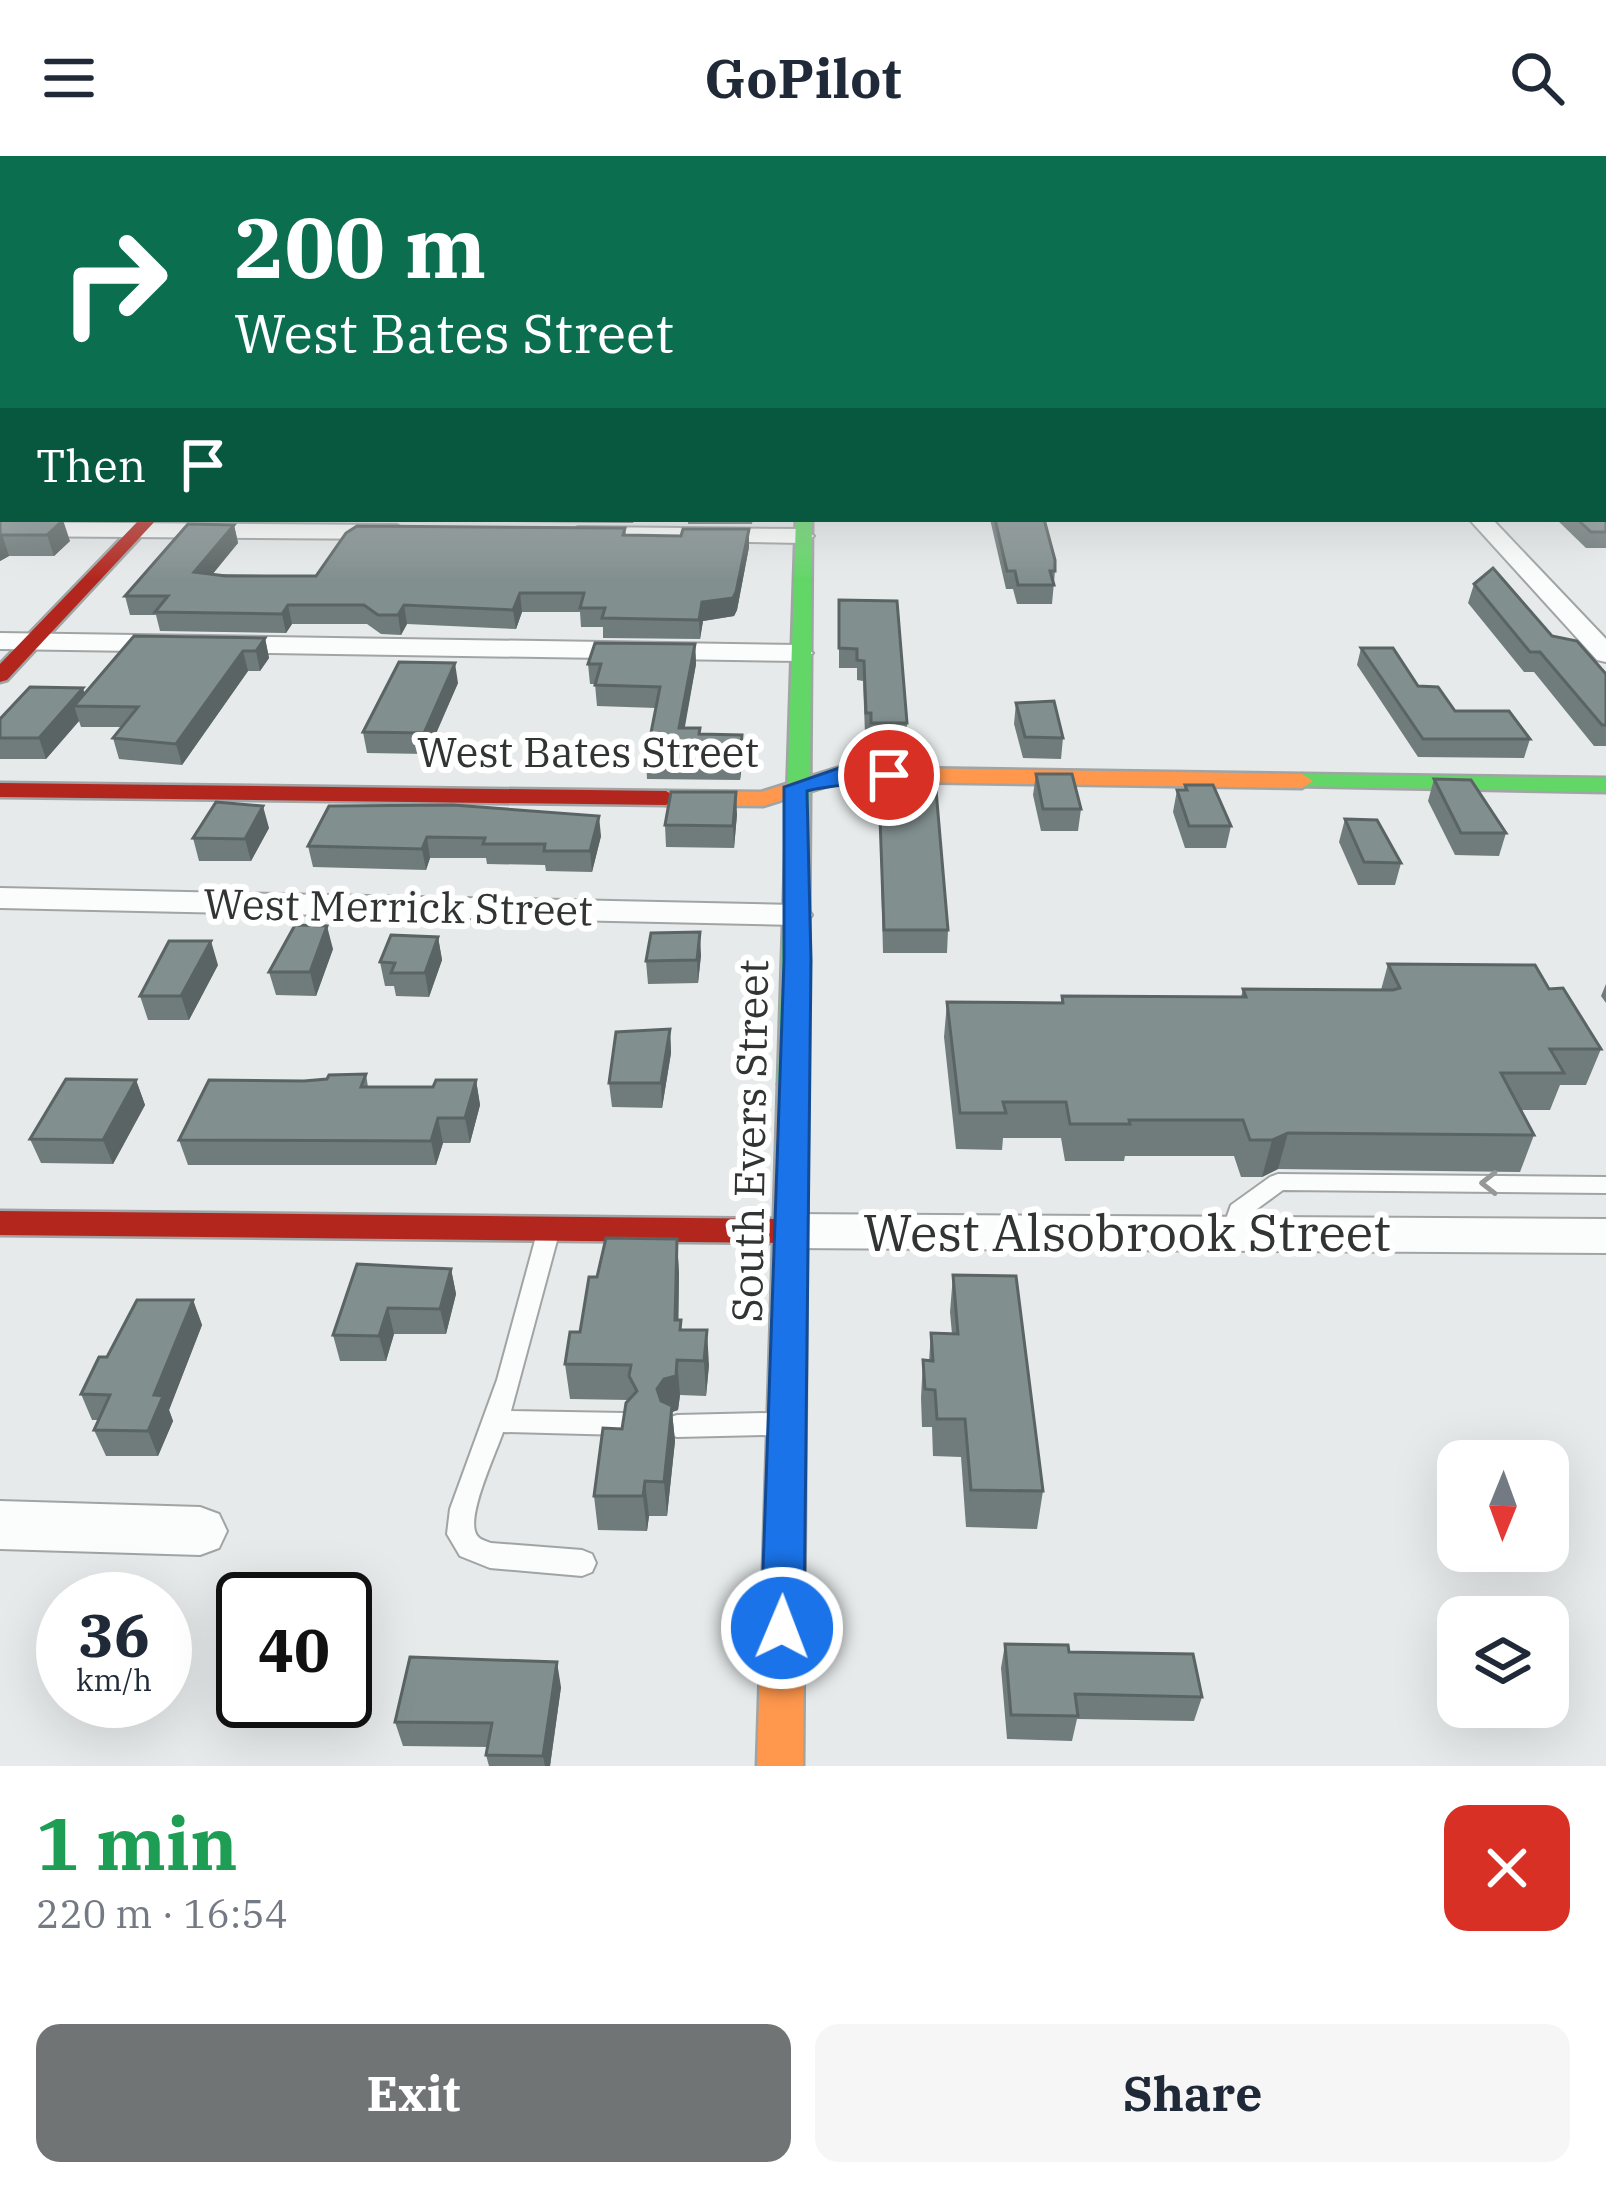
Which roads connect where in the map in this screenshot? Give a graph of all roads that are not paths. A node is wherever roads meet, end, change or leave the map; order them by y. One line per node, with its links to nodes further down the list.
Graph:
1 (1483, 522): 9 (street)
2 (129, 524): 4 (street); 5 (street); 7 (street); 8 (street)
3 (803, 527): 6 (street); 10 (street, South Evers Street)
4 (0, 530)
5 (430, 532)
6 (549, 533)
7 (35, 639): 8 (street); 10 (street); 11 (street)
8 (2, 643)
9 (1602, 646)
10 (800, 653): 13 (street, South Evers Street)
11 (0, 676)
12 (1606, 785): 13 (street, West Bates Street)
13 (796, 787): 14 (street, West Bates Street); 16 (street, South Evers Street)
14 (0, 790)
15 (0, 898): 16 (street, West Merrick Street)
16 (795, 915): 20 (street, South Evers Street)
17 (1606, 1185): 21 (lane, one-way to 21)
18 (0, 1222): 19 (street, West Alsobrook Street)
19 (549, 1229): 20 (street, West Alsobrook Street); 23 (lane)
20 (789, 1231): 21 (street, West Alsobrook Street); 24 (street, South Evers Street)
21 (1232, 1233): 22 (street, West Alsobrook Street)
22 (1606, 1236)
23 (493, 1421): 25 (lane); 29 (lane)
24 (786, 1422): 26 (lane); 30 (street, South Evers Street)
25 (623, 1424)
26 (677, 1426)
27 (0, 1525): 28 (street)
28 (200, 1531)
29 (582, 1563)
30 (780, 1766)

